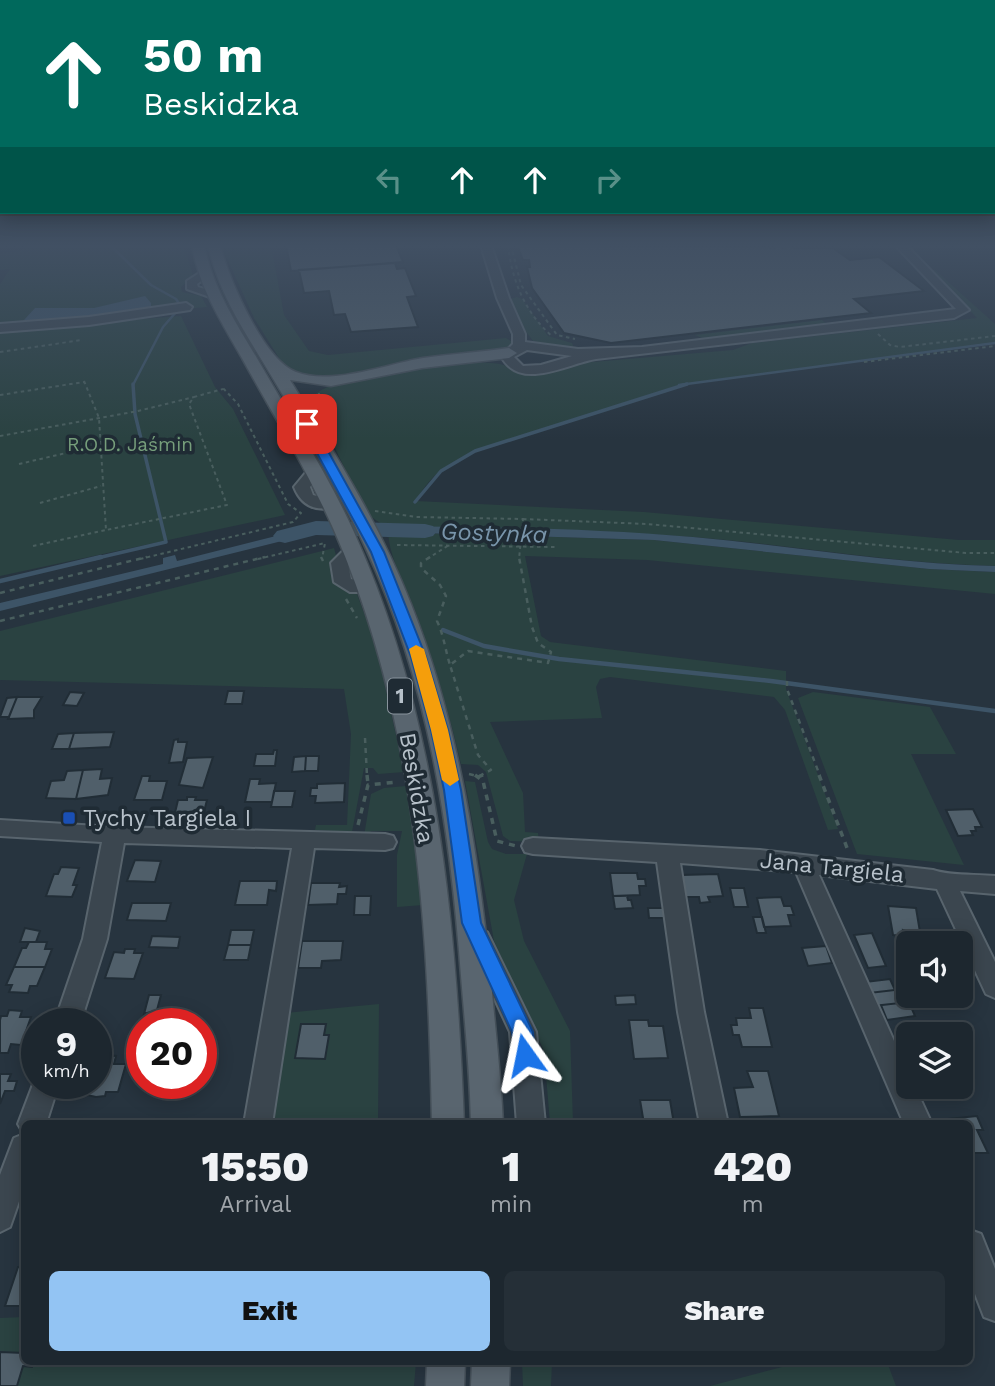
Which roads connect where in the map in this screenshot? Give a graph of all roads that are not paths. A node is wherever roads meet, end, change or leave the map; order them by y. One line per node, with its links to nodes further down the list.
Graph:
1 (167, 310): 6 (street)
2 (222, 310): 16 (main road, Beskidzka / 1)
3 (241, 310): 11 (main road, Beskidzka / 1)
4 (508, 310): 7 (street)
5 (963, 310): 9 (street)
6 (0, 328)
7 (519, 334): 8 (street); 10 (street)
8 (552, 349): 9 (street); 10 (street); 12 (street)
9 (616, 354): 12 (street)
10 (511, 355): 12 (street); 13 (main road)
11 (268, 359): 13 (main road); 14 (main road, Beskidzka / 1)
12 (558, 365)
13 (328, 385): 14 (main road)
14 (313, 420): 15 (main road, Beskidzka / 1)
15 (354, 507): 16 (main road, Beskidzka / 1)
16 (376, 549): 26 (main road, Beskidzka / 1); 32 (main road, Beskidzka / 1)
17 (0, 828): 18 (street)
18 (114, 835): 19 (street); 28 (street)
19 (304, 841): 20 (street); 31 (street)
20 (385, 842)
21 (533, 846): 22 (street, Jana Targiela)
22 (667, 853): 23 (street, Jana Targiela); 35 (street)
23 (803, 863): 24 (street, Jana Targiela); 36 (street)
24 (951, 885): 25 (street, Jana Targiela); 27 (street)
25 (995, 885)
26 (471, 923): 33 (main road, Beskidzka / 1); 34 (street)
27 (995, 987)
28 (72, 1008)
29 (41, 1099): 30 (street)
30 (34, 1120)
31 (259, 1120)
32 (448, 1120)
33 (487, 1120)
34 (531, 1120)
35 (713, 1120)
36 (916, 1120)
37 (21, 1156): 38 (street)
38 (1, 1214)
39 (973, 1252): 40 (street)
40 (995, 1306)
41 (446, 1365): 43 (main road)
42 (491, 1365): 44 (main road)
43 (445, 1386)
44 (491, 1386)

